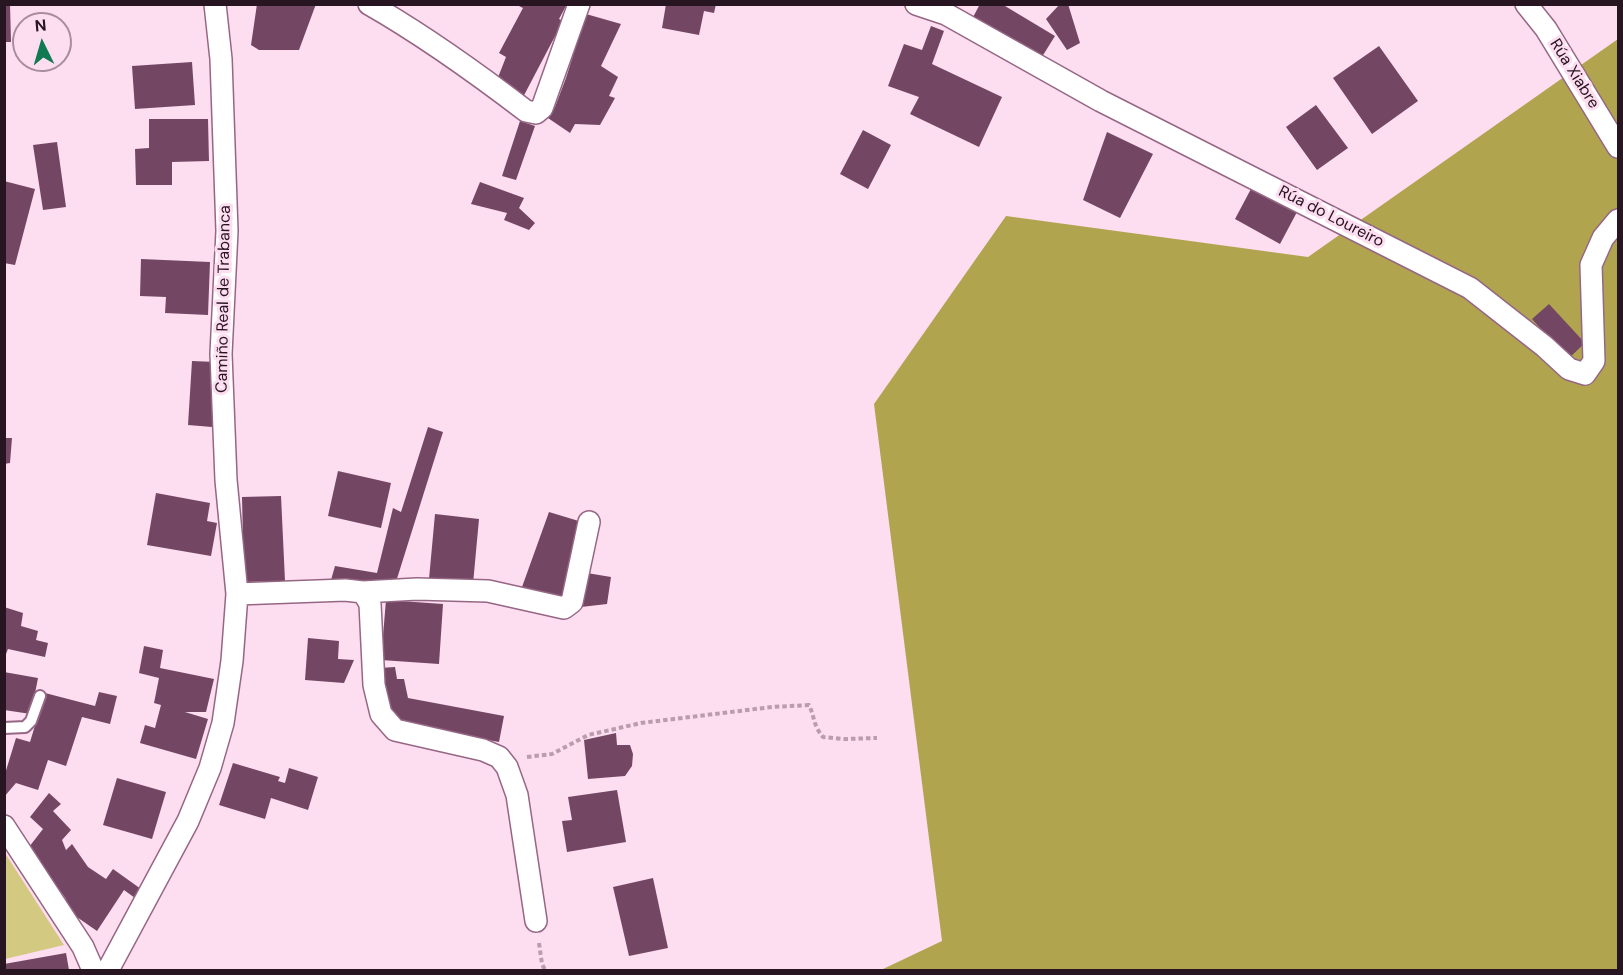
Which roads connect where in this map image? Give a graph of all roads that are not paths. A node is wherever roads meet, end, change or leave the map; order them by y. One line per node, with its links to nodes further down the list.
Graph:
1 (215, 4): 10 (street, Camiño Real de Trabanca)
2 (369, 4): 3 (street)
3 (579, 4)
4 (916, 4): 7 (street, Rúa do Loureiro)
5 (1526, 4): 6 (street, Rúa Xiabre)
6 (1618, 147)
7 (1618, 220)
8 (589, 522): 9 (street)
9 (363, 592): 10 (street); 14 (street)
10 (237, 594): 16 (street, Camiño Real de Trabanca)
11 (40, 696): 12 (lane)
12 (4, 728)
13 (4, 826): 15 (street)
14 (536, 921)
15 (93, 970)
16 (108, 970)

